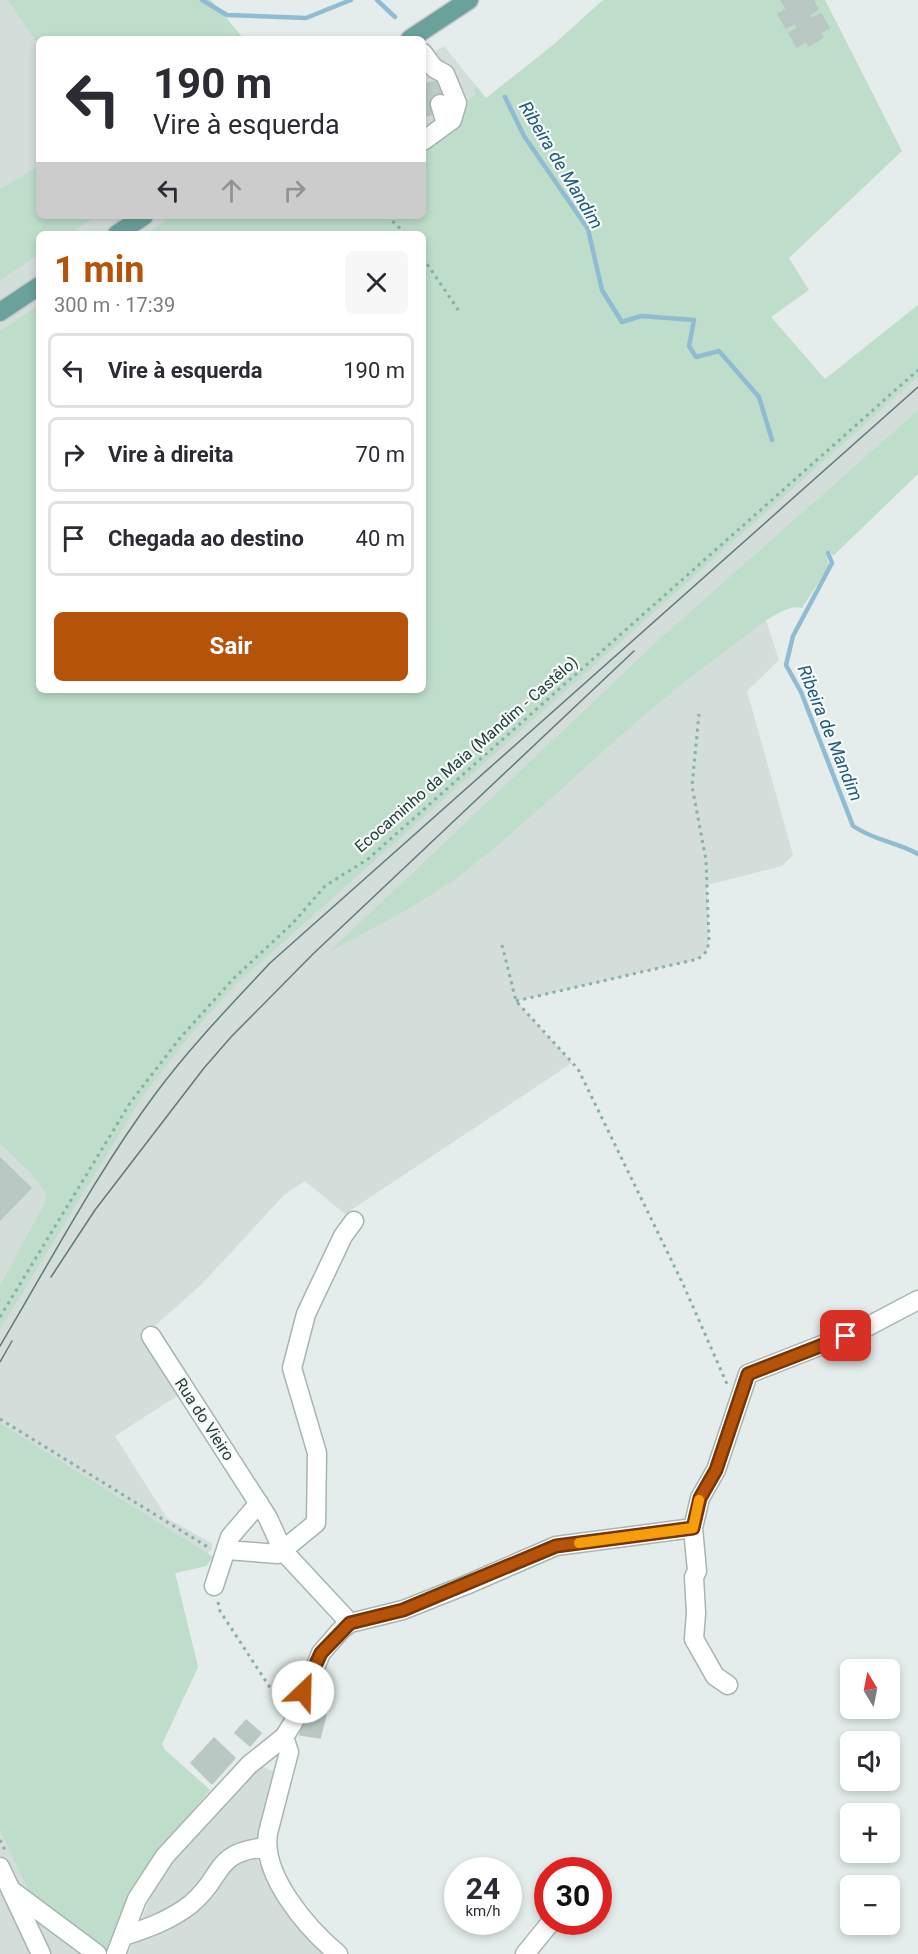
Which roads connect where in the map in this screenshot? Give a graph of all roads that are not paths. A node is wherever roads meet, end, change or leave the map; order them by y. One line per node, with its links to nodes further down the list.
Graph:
1 (469, 0): 2 (main road)
2 (415, 36)
3 (429, 68): 5 (street)
4 (440, 104): 5 (street)
5 (447, 124): 6 (street)
6 (426, 139)
7 (140, 219): 8 (main road)
8 (122, 231)
9 (36, 288): 10 (main road)
10 (0, 312)
11 (354, 1221): 17 (street)
12 (918, 1300): 15 (street)
13 (151, 1336): 14 (street, Rua do Vieiro)
14 (258, 1503): 16 (street); 17 (street, Rua do Vieiro)
15 (693, 1528): 19 (street); 20 (street)
16 (227, 1550): 17 (street); 18 (street)
17 (283, 1551): 19 (street, Rua do Vieiro)
18 (214, 1586)
19 (350, 1623): 21 (street)
20 (728, 1685)
21 (288, 1730): 22 (street); 26 (street)
22 (266, 1847): 26 (street); 30 (street)
23 (0, 1867): 24 (street)
24 (11, 1890): 27 (street); 28 (street)
25 (540, 1935): 31 (street)
26 (124, 1936): 29 (street)
27 (41, 1954)
28 (97, 1954)
29 (116, 1954)
30 (338, 1954)
31 (525, 1954)

